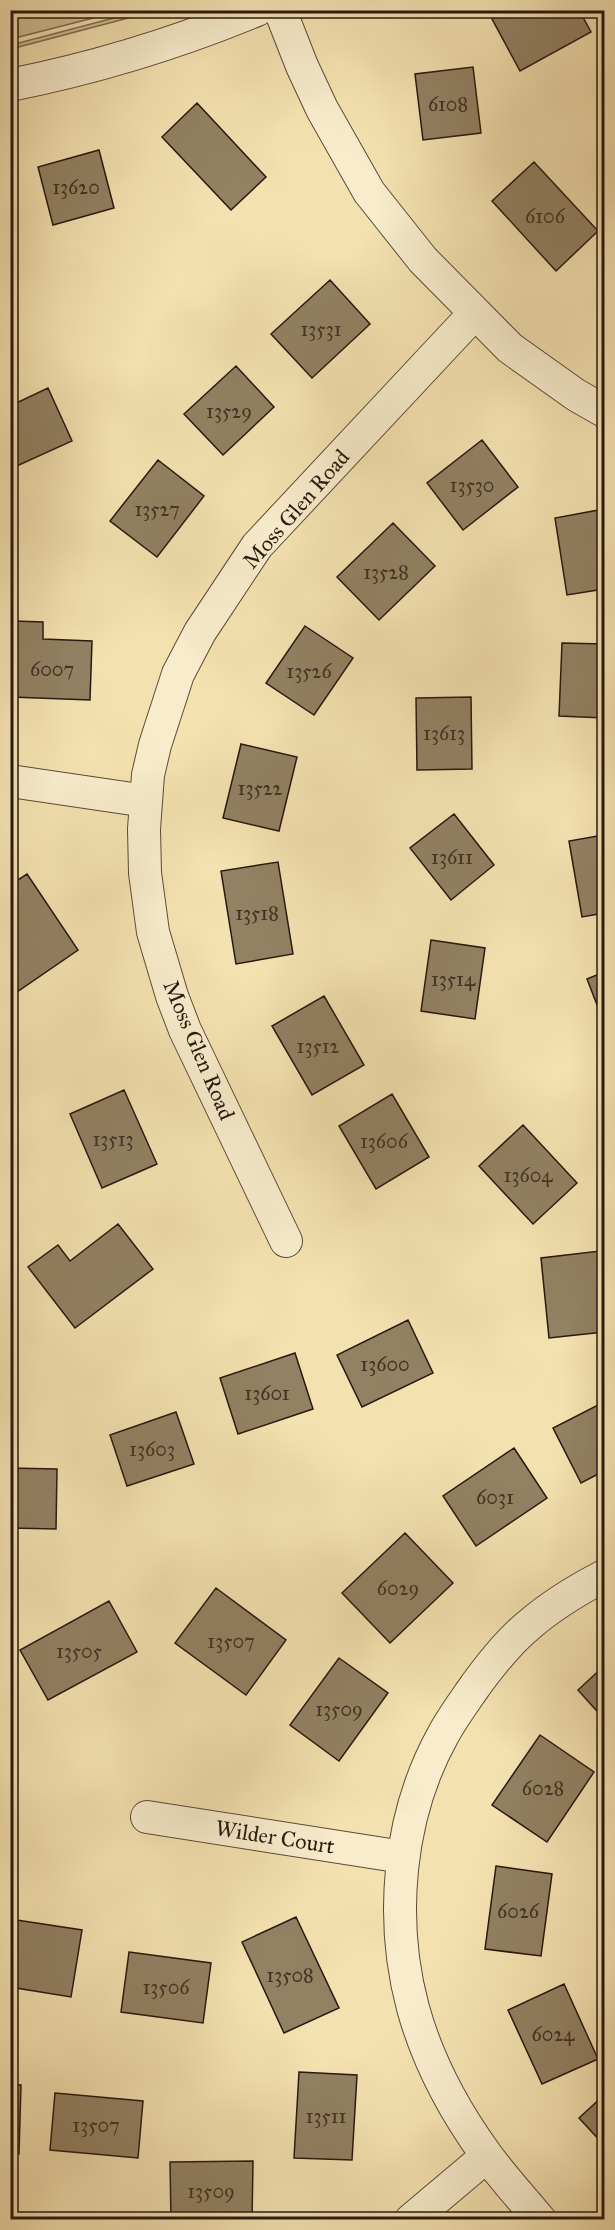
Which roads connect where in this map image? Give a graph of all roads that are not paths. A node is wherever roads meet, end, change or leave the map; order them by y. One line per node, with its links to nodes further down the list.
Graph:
1 (257, 10): 3 (street)
2 (280, 10): 4 (street)
3 (10, 85)
4 (474, 314): 5 (street); 7 (street, Moss Glen Road)
5 (604, 411)
6 (10, 781): 7 (street)
7 (146, 801): 8 (street, Moss Glen Road)
8 (286, 1241)
9 (604, 1576): 11 (street)
10 (147, 1817): 11 (street, Wilder Court)
11 (403, 1857): 12 (street)
12 (487, 2156): 13 (street); 14 (street)
13 (411, 2220)
14 (540, 2220)

